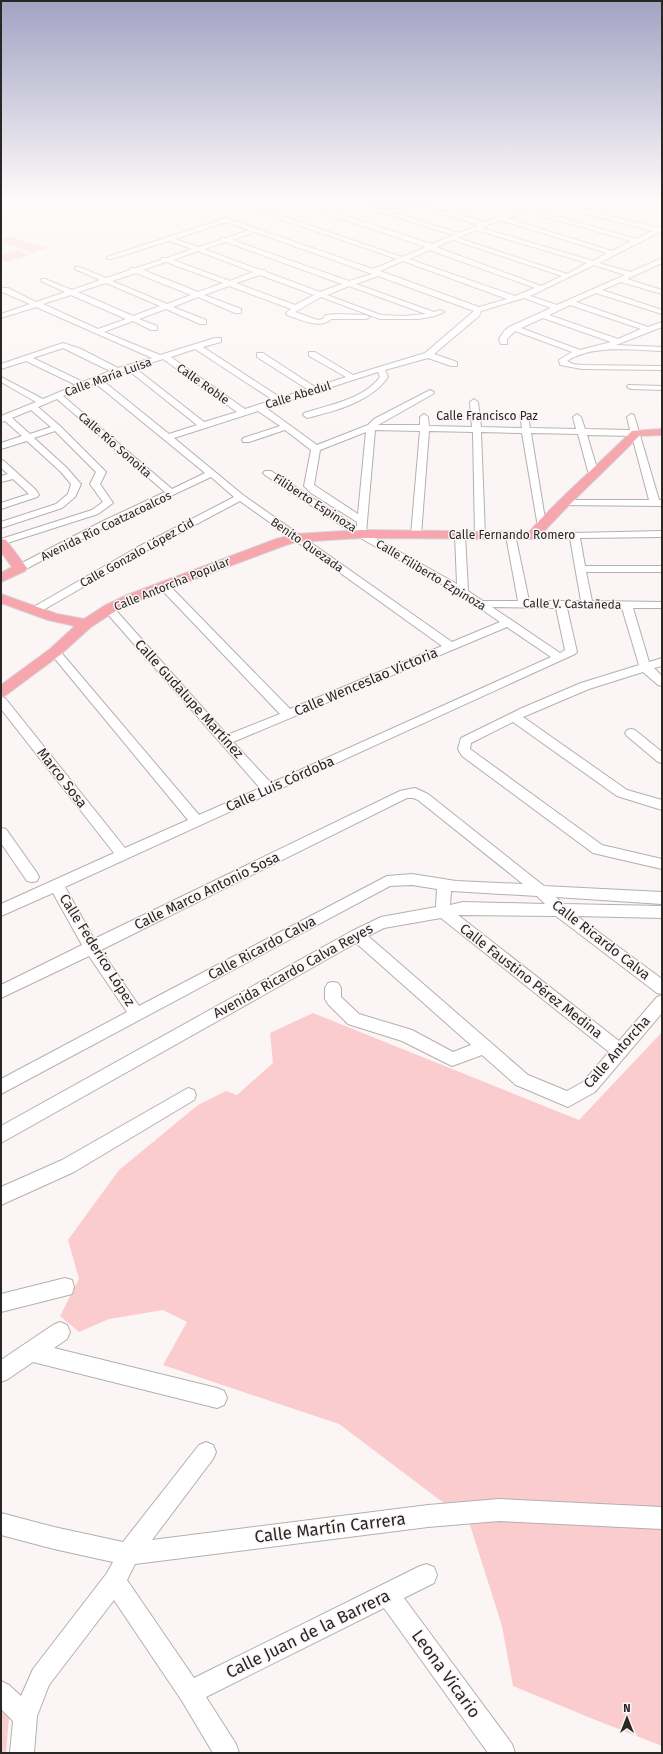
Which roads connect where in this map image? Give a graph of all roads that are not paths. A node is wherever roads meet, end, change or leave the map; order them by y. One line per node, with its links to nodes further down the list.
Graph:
1 (43, 280): 21 (street)
2 (108, 280): 15 (street)
3 (160, 280): 23 (street)
4 (220, 280): 16 (street)
5 (238, 280): 16 (street)
6 (279, 280): 24 (street)
7 (338, 280): 17 (street)
8 (359, 280): 17 (street)
9 (399, 280): 29 (street)
10 (461, 280): 26 (street)
11 (518, 280): 18 (street)
12 (559, 280): 18 (street)
13 (618, 280): 20 (street)
14 (623, 280): 22 (street)
15 (105, 281): 21 (street); 30 (street)
16 (229, 283): 23 (street); 31 (street)
17 (350, 284): 24 (street); 37 (street)
18 (541, 288): 25 (street)
19 (5, 290): 28 (street, Calle Roble)
20 (595, 290): 27 (street); 36 (street)
21 (72, 292): 28 (street); 41 (street)
22 (662, 292)
23 (198, 295): 30 (street); 34 (street)
24 (321, 296): 31 (street); 40 (street)
25 (524, 296): 26 (street); 32 (street)
26 (515, 299): 33 (street)
27 (570, 302): 32 (street); 46 (street)
28 (36, 304): 39 (street); 47 (street, Calle Roble)
29 (468, 305): 33 (street); 35 (street)
30 (167, 307): 41 (street); 42 (street)
31 (296, 308): 40 (street)
32 (558, 308): 38 (street)
33 (478, 310): 57 (street)
34 (238, 311)
35 (447, 311): 37 (street); 40 (street)
36 (662, 312)
37 (431, 313): 40 (street)
38 (542, 315): 45 (street); 49 (street)
39 (1, 316)
40 (378, 316)
41 (132, 319): 44 (street); 47 (street)
42 (203, 322)
43 (662, 324): 46 (street)
44 (154, 328)
45 (514, 328): 50 (street); 54 (street)
46 (647, 329): 49 (street)
47 (97, 332): 58 (street, Calle Roble)
48 (218, 340): 51 (street, Calle María Luisa)
49 (616, 341): 52 (street)
50 (504, 342)
51 (197, 347): 58 (street, Calle María Luisa); 76 (street)
52 (602, 347): 53 (street); 54 (street)
53 (662, 348)
54 (581, 353): 63 (street)
55 (312, 354): 66 (street)
56 (260, 355): 72 (street)
57 (428, 355): 60 (street); 64 (street, Calle Abedul)
58 (161, 357): 62 (street, Calle María Luisa); 82 (street, Calle Roble)
59 (26, 358): 61 (street); 65 (street); 69 (street)
60 (454, 364)
61 (1, 367)
62 (130, 368): 65 (street, Calle María Luisa); 89 (street)
63 (662, 368)
64 (379, 369): 66 (street, Calle Abedul); 81 (street)
65 (117, 371): 68 (street, Calle María Luisa)
66 (353, 378): 72 (street, Calle Abedul)
67 (1, 379): 77 (street)
68 (97, 380): 69 (street, Calle María Luisa); 100 (street, Benito Quezada)
69 (83, 385): 74 (street, Calle María Luisa)
70 (631, 387): 71 (street)
71 (662, 388)
72 (314, 390): 75 (street, Calle Abedul)
73 (430, 392): 91 (street)
74 (58, 396): 77 (street, Calle María Luisa); 110 (street, Calle Río Sonoita)
75 (294, 397): 76 (street, Calle Abedul); 81 (street)
76 (280, 401): 80 (street, Calle Abedul)
77 (43, 402): 79 (street, Calle María Luisa)
78 (474, 402): 94 (street)
79 (32, 406): 88 (street, Calle María Luisa); 92 (street)
80 (259, 407): 82 (street, Calle Abedul); 90 (street)
81 (318, 411): 83 (street)
82 (243, 412): 89 (street, Calle Abedul)
83 (307, 415)
84 (524, 415): 95 (street)
85 (631, 416): 98 (street)
86 (424, 417): 93 (street)
87 (577, 417): 96 (street)
88 (2, 418): 99 (street)
89 (202, 425): 100 (street, Calle Abedul)
90 (286, 427): 101 (street); 103 (street)
91 (371, 427): 93 (street, Calle Francisco Paz); 103 (street, Calle Francisco Paz); 115 (street)
92 (57, 428): 99 (street); 127 (street)
93 (425, 429): 94 (street, Calle Francisco Paz); 120 (street)
94 (477, 429): 95 (street, Calle Francisco Paz); 122 (street)
95 (528, 430): 96 (street, Calle Francisco Paz); 117 (street)
96 (580, 431): 98 (street, Calle Francisco Paz); 108 (street)
97 (662, 432): 98 (main road, Calle Francisco Paz)
98 (636, 433): 108 (main road); 113 (street)
99 (28, 437): 102 (street); 116 (street)
100 (168, 437): 106 (street, Benito Quezada)
101 (246, 440)
102 (1, 446)
103 (316, 449): 115 (street)
104 (1, 463): 107 (street)
105 (268, 473): 118 (street, Filiberto Espinoza)
106 (210, 474): 110 (street, Avenida Río Coatzacoalcos); 111 (street, Benito Quezada)
107 (15, 475): 109 (street); 114 (street)
108 (594, 475): 112 (main road)
109 (1, 479)
110 (172, 493): 128 (street, Avenida Río Coatzacoalcos)
111 (240, 497): 126 (street, Benito Quezada); 142 (street, Calle Gonzalo López Cid)
112 (562, 503): 113 (street); 117 (main road)
113 (658, 503)
114 (1, 506)
115 (361, 520): 118 (street)
116 (1, 525)
117 (541, 525): 124 (main road)
118 (361, 534): 120 (main road, Calle Fernando Romero); 126 (main road, Calle Antorcha Popular); 133 (street, Calle Filiberto Ezpinoza)
119 (662, 534): 125 (street, Calle Fernando Romero)
120 (416, 535): 121 (main road, Calle Fernando Romero)
121 (460, 535): 122 (main road, Calle Fernando Romero); 133 (street)
122 (480, 536): 123 (main road, Calle Fernando Romero)
123 (511, 536): 124 (main road, Calle Fernando Romero); 135 (street)
124 (532, 536): 125 (street, Calle Fernando Romero)
125 (574, 536): 130 (street)
126 (296, 538): 132 (main road, Calle Antorcha Popular); 145 (street, Benito Quezada)
127 (1, 542): 128 (main road)
128 (20, 568): 131 (main road, Avenida Río Coatzacoalcos)
129 (662, 569): 130 (street)
130 (582, 570): 138 (street)
131 (1, 578)
132 (164, 586): 141 (main road, Calle Antorcha Popular); 153 (street)
133 (463, 592): 136 (street, Calle Filiberto Ezpinoza)
134 (1, 598): 142 (main road)
135 (524, 603): 136 (street, Calle V. Castañeda); 137 (street, Calle V. Castañeda)
136 (482, 604): 143 (street, Calle Filiberto Ezpinoza)
137 (561, 604): 138 (street, Calle V. Castañeda); 147 (street)
138 (587, 604): 139 (street, Calle V. Castañeda)
139 (627, 605): 140 (street, Calle V. Castañeda); 149 (street)
140 (662, 605)
141 (109, 609): 144 (main road, Calle Antorcha Popular); 156 (street, Calle Gudalupe Martínez)
142 (34, 611): 144 (main road)
143 (507, 623): 145 (street, Calle Wenceslao Victoria); 147 (street, Calle Filiberto Ezpinoza)
144 (86, 624): 146 (main road, Calle Antorcha Popular)
145 (451, 647): 153 (street, Calle Wenceslao Victoria)
146 (55, 652): 151 (main road, Calle Antorcha Popular); 160 (street)
147 (559, 658): 158 (street, Calle Luis Córdoba)
148 (662, 662): 149 (street)
149 (645, 667): 150 (street); 154 (street)
150 (662, 682)
151 (1, 692)
152 (1, 701): 162 (street, Marco Sosa)
153 (288, 715): 156 (street, Calle Wenceslao Victoria)
154 (514, 718): 159 (street); 163 (street)
155 (631, 733): 157 (street)
156 (225, 741): 158 (street, Calle Gudalupe Martínez)
157 (662, 759)
158 (269, 789): 160 (street, Calle Luis Córdoba)
159 (662, 805)
160 (197, 822): 162 (street, Calle Luis Córdoba)
161 (3, 839): 164 (street)
162 (123, 855): 165 (street, Calle Luis Córdoba)
163 (662, 864)
164 (32, 877)
165 (56, 885): 169 (street, Calle Luis Córdoba); 174 (street, Calle Federico López)
166 (444, 885): 167 (street, Calle Ricardo Calva); 170 (street); 179 (street, Calle Ricardo Calva)
167 (541, 891): 168 (street, Calle Ricardo Calva); 171 (street, Calle Ricardo Calva); 174 (street, Calle Marco Antonio Sosa)
168 (662, 898)
169 (1, 910)
170 (443, 911): 171 (street, Avenida Ricardo Calva Reyes); 173 (street, Avenida Ricardo Calva Reyes); 181 (street, Calle Faustino Pérez Medina)
171 (560, 911): 172 (street, Avenida Ricardo Calva Reyes); 176 (street, Calle Ricardo Calva)
172 (662, 912)
173 (357, 935): 180 (street); 184 (street, Avenida Ricardo Calva Reyes)
174 (91, 947): 177 (street, Calle Marco Antonio Sosa); 179 (street, Calle Federico López)
175 (333, 988): 180 (street)
176 (662, 988)
177 (1, 992)
178 (662, 1002): 181 (street, Calle Antorcha)
179 (137, 1015): 182 (street, Calle Ricardo Calva)
180 (485, 1047): 181 (street, Calle Antorcha)
181 (620, 1050)
182 (1, 1088)
183 (188, 1095): 185 (street)
184 (1, 1134)
185 (1, 1196)
186 (65, 1287): 187 (street)
187 (1, 1303)
188 (60, 1332): 189 (street)
189 (31, 1352): 190 (street); 191 (street)
190 (1, 1372)
191 (217, 1398)
192 (206, 1452): 195 (street)
193 (662, 1518): 195 (street, Calle Martín Carrera)
194 (1, 1524): 195 (street, Calle Martín Carrera)
195 (128, 1554): 197 (street)
196 (426, 1575): 198 (street, Calle Juan de la Barrera)
197 (115, 1581): 200 (street); 201 (street)
198 (388, 1594): 200 (street, Calle Juan de la Barrera); 204 (street, Leona Vicario)
199 (1, 1693): 201 (street)
200 (190, 1693): 203 (street)
201 (25, 1716): 202 (street)
202 (22, 1753)
203 (227, 1753)
204 (503, 1753)

